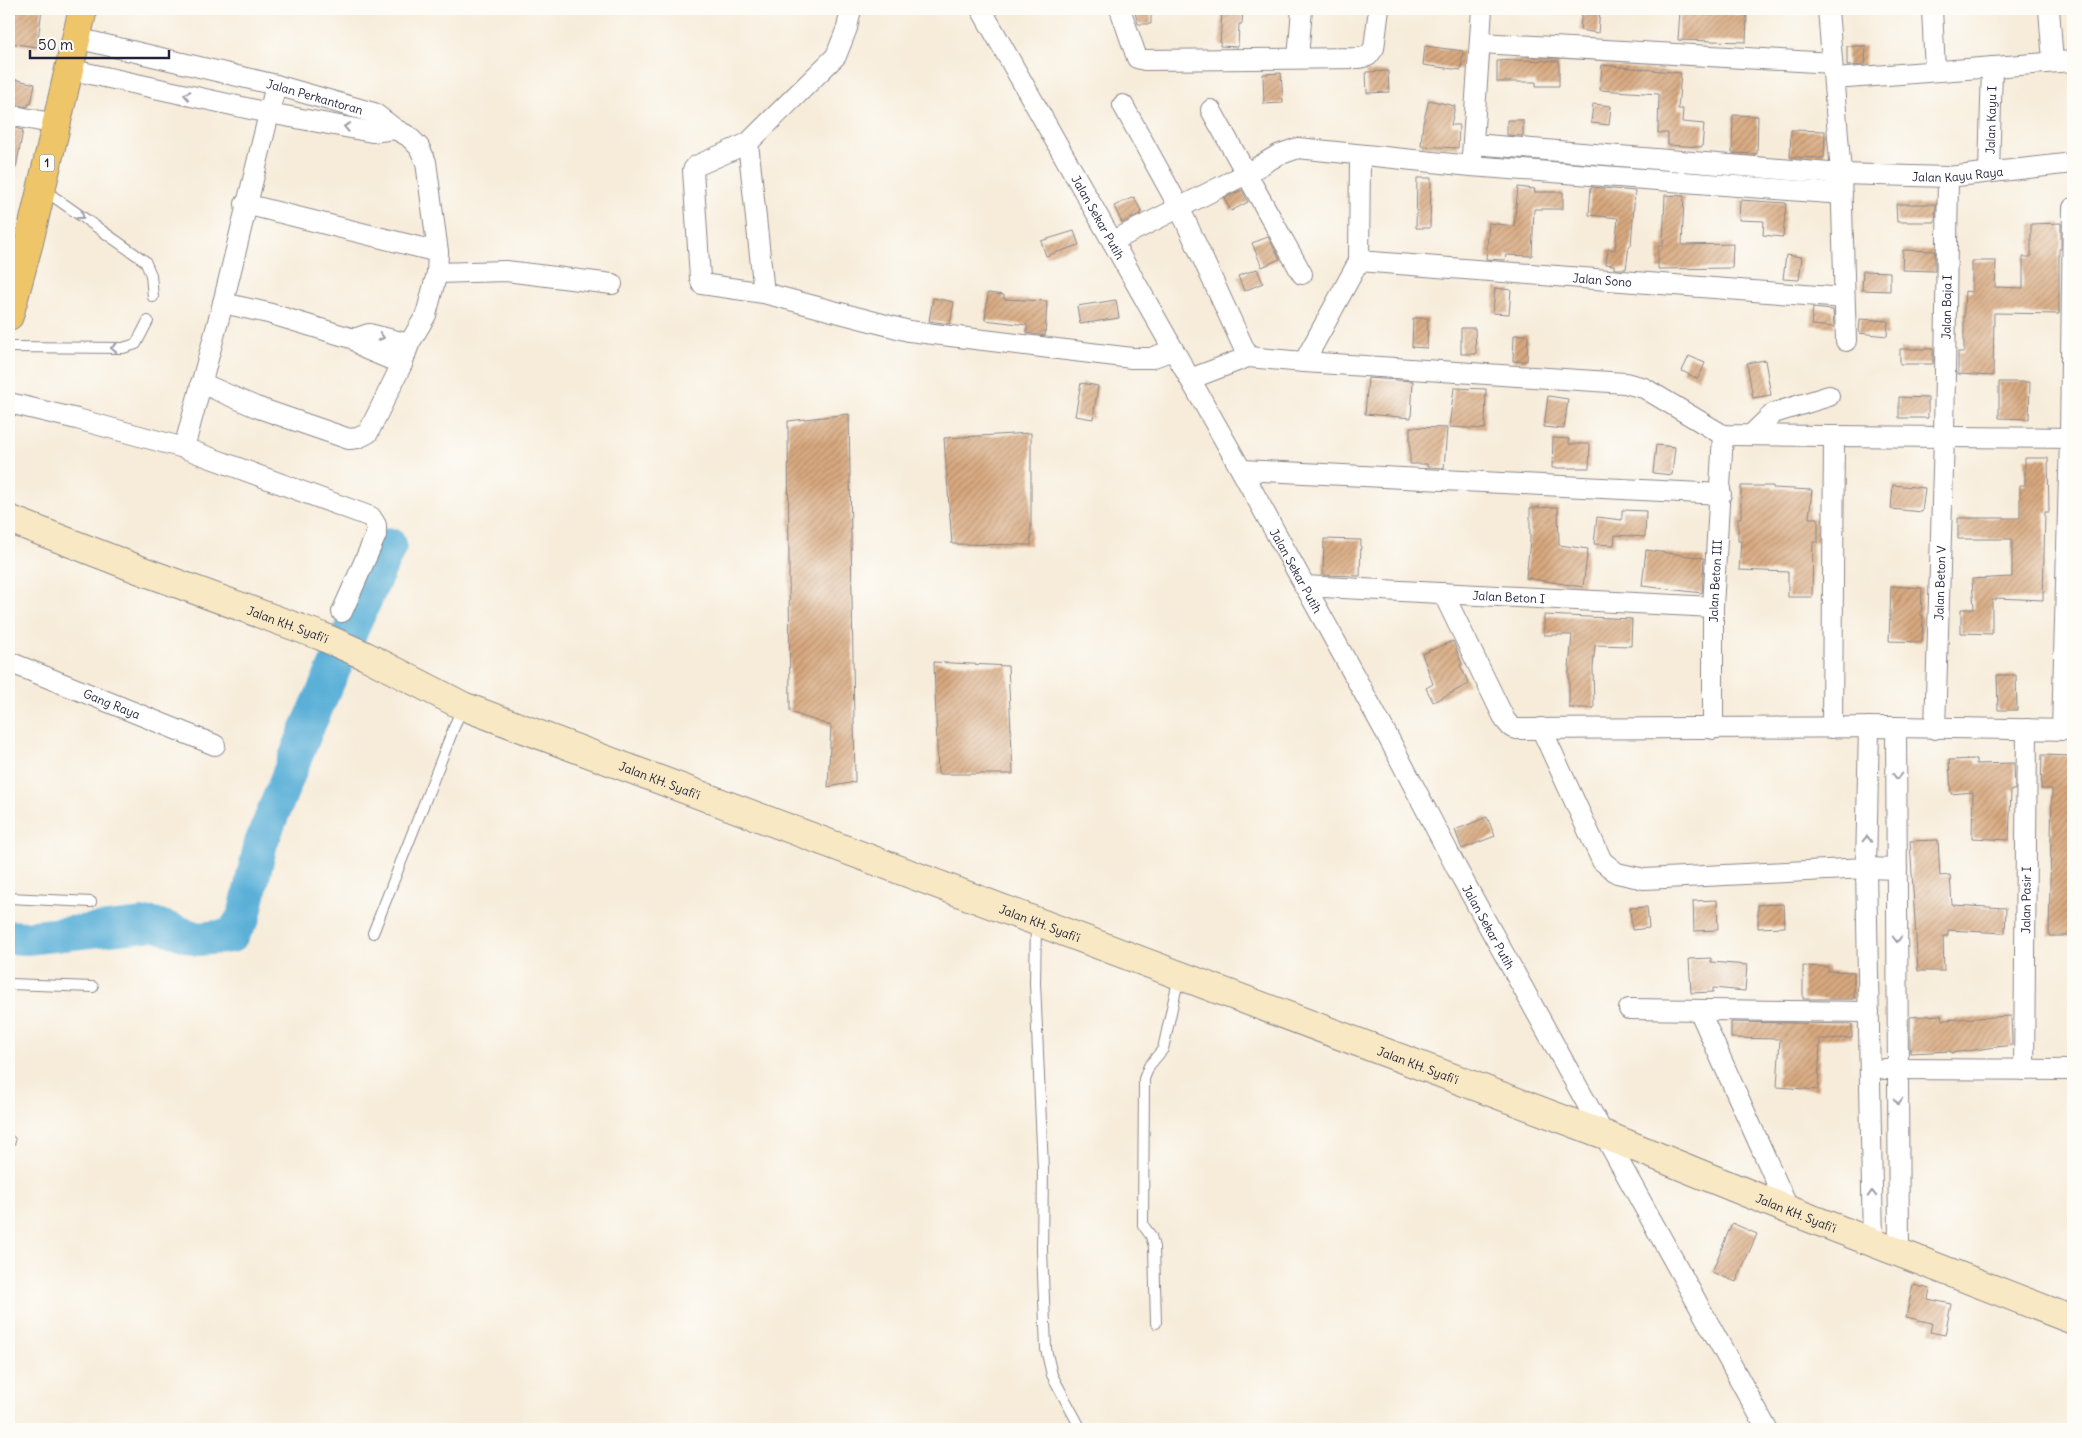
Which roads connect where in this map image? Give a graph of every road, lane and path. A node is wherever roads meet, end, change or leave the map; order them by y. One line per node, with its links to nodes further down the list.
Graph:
1 (83, 9): 11 (highway, 1)
2 (851, 9): 31 (street)
3 (981, 9): 45 (street, Jalan Sekar Putih)
4 (1120, 9): 13 (street)
5 (1302, 9): 13 (street)
6 (1379, 9): 13 (street)
7 (1482, 9): 12 (street)
8 (1828, 9): 19 (street)
9 (1932, 9): 20 (street)
10 (2049, 9): 16 (street)
11 (76, 38): 14 (street, Jalan Perkantoran); 18 (highway, 1)
12 (1481, 43): 19 (street); 32 (street)
13 (1298, 58)
14 (171, 61): 21 (street, Jalan Perkantoran); 23 (street)
15 (2073, 61): 16 (street)
16 (2053, 62): 17 (street)
17 (1992, 67): 20 (street); 36 (street, Jalan Kayu I)
18 (68, 69): 23 (street); 29 (highway, 1)
19 (1833, 71): 20 (street); 38 (street)
20 (1935, 71)
21 (234, 75): 22 (street, Jalan Perkantoran); 24 (street)
22 (276, 85): 27 (street); 30 (street, Jalan Perkantoran)
23 (164, 90): 24 (street, one-way to 23)
24 (228, 104): 27 (street)
25 (1123, 105): 43 (street)
26 (1211, 110): 37 (street)
27 (269, 113): 30 (street, one-way to 27); 42 (street)
28 (9, 115): 29 (street)
29 (56, 124): 40 (highway, 1)
30 (395, 129): 46 (street, Jalan Perkantoran)
31 (748, 143): 51 (street); 51 (street)
32 (1473, 144): 35 (street); 38 (street, Jalan Kayu Raya)
33 (1360, 156): 35 (street); 37 (street); 47 (street)
34 (2073, 163): 36 (street, Jalan Kayu Raya)
35 (1471, 166): 41 (street)
36 (1989, 172): 39 (street, Jalan Kayu Raya)
37 (1246, 174): 43 (street); 49 (street)
38 (1841, 174): 39 (street, Jalan Kayu Raya); 41 (street)
39 (1948, 177): 72 (street, Jalan Baja I)
40 (41, 188): 52 (lane, one-way to 52); 55 (highway, 1)
41 (1842, 194): 53 (street)
42 (245, 204): 46 (street); 54 (street)
43 (1179, 207): 45 (street); 62 (street)
44 (2073, 208): 73 (street)
45 (1113, 241): 61 (street, Jalan Sekar Putih)
46 (438, 252): 48 (street, Jalan Perkantoran)
47 (1359, 261): 53 (street, Jalan Sono); 63 (street)
48 (437, 273): 50 (street); 59 (street, Jalan Perkantoran)
49 (1302, 274)
50 (612, 284)
51 (764, 293): 61 (street)
52 (153, 297)
53 (1844, 298): 58 (street)
54 (223, 303): 57 (street); 66 (street)
55 (9, 316)
56 (148, 321): 60 (lane, one-way to 60)
57 (354, 339): 59 (street, one-way to 59); 64 (street)
58 (1846, 341)
59 (409, 344): 64 (street, Jalan Perkantoran)
60 (9, 347)
61 (1173, 350): 65 (street, Jalan Sekar Putih)
62 (1248, 357): 63 (street); 65 (street)
63 (1301, 362): 69 (street)
64 (402, 364): 66 (street, Jalan Perkantoran)
65 (1190, 379): 75 (street, Jalan Sekar Putih)
66 (201, 383): 74 (street)
67 (1829, 396): 70 (street)
68 (9, 404): 74 (street)
69 (1724, 435): 70 (street); 76 (street, Jalan Beton III)
70 (1752, 435): 71 (street)
71 (1834, 436): 72 (street); 86 (street)
72 (1944, 437): 73 (street); 88 (street, Jalan Beton V)
73 (2072, 438): 91 (street)
74 (184, 448): 81 (street)
75 (1242, 470): 76 (street); 78 (street, Jalan Sekar Putih)
76 (1720, 494): 80 (street, Jalan Beton III)
77 (9, 519): 83 (main road, Jalan KH. Syafi'i)
78 (1304, 586): 79 (street, Jalan Beton I); 109 (street, Jalan Sekar Putih)
79 (1442, 593): 80 (street, Jalan Beton I); 85 (street)
80 (1712, 607): 90 (street, Jalan Beton III)
81 (342, 612)
82 (9, 662): 92 (street, Gang Raya)
83 (463, 706): 97 (main road, Jalan KH. Syafi'i); 98 (lane)
84 (1896, 727): 87 (street); 88 (street); 94 (street, one-way to 94)
85 (1542, 728): 90 (street); 93 (street)
86 (1832, 728): 87 (street); 90 (street)
87 (1869, 728): 93 (street, one-way to 87)
88 (1935, 729): 89 (street)
89 (2027, 729): 91 (street); 107 (street, Jalan Pasir I)
90 (1713, 730)
91 (2068, 730)
92 (215, 745)
93 (1866, 868): 94 (street); 104 (street)
94 (1897, 869): 106 (street, one-way to 106)
95 (9, 898): 96 (lane)
96 (91, 902)
97 (1036, 921): 99 (main road, Jalan KH. Syafi'i); 115 (lane)
98 (373, 933)
99 (1179, 975): 109 (main road, Jalan KH. Syafi'i); 114 (lane)
100 (9, 984): 101 (lane)
101 (93, 987)
102 (1629, 1009): 103 (street)
103 (1699, 1010): 104 (street); 110 (street)
104 (1869, 1012): 105 (street)
105 (1871, 1068): 106 (street); 111 (street, one-way to 105)
106 (1898, 1070): 107 (street); 112 (street, one-way to 112)
107 (2024, 1070): 108 (street)
108 (2073, 1070)
109 (1605, 1135): 110 (main road, Jalan KH. Syafi'i); 116 (street, Jalan Sekar Putih)
110 (1789, 1210): 111 (main road, Jalan KH. Syafi'i)
111 (1873, 1243): 112 (main road, Jalan KH. Syafi'i)
112 (1899, 1252): 113 (main road, Jalan KH. Syafi'i)
113 (2073, 1320)
114 (1156, 1323)
115 (1081, 1429)
116 (1767, 1429)

